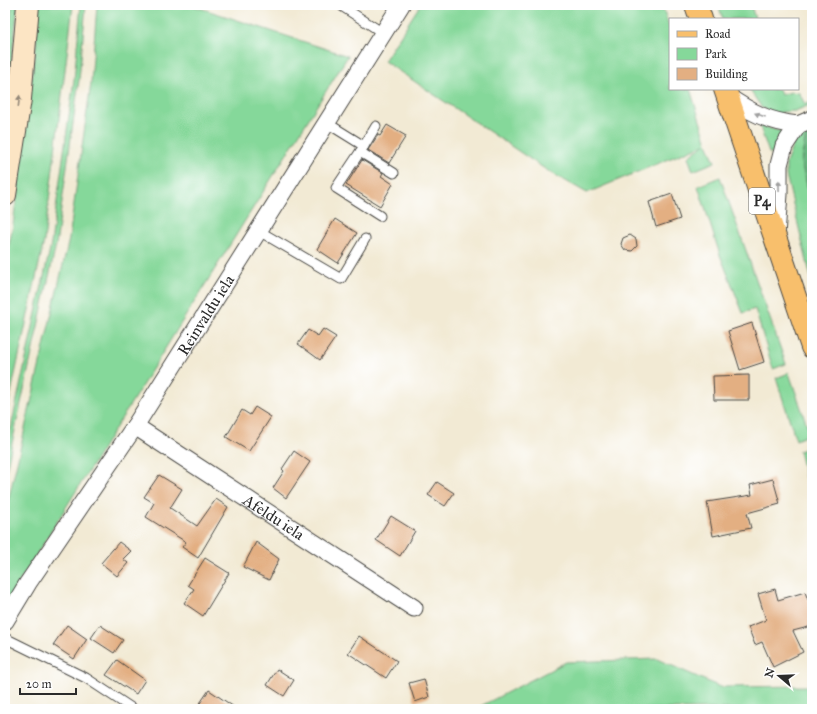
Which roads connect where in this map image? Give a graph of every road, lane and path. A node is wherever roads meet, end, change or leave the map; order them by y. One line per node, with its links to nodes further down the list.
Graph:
1 (28, 5): 13 (main road, one-way to 1)
2 (342, 5): 6 (lane)
3 (401, 5): 6 (street, Reinvaldu iela)
4 (696, 5): 5 (main road)
5 (701, 18)
6 (383, 33): 9 (street, Reinvaldu iela)
7 (726, 92): 8 (street, one-way to 7); 17 (main road, P4)
8 (805, 122): 17 (street, one-way to 8)
9 (327, 123): 11 (lane); 15 (street, Reinvaldu iela)
10 (376, 126): 11 (lane)
11 (362, 149): 12 (lane); 14 (lane)
12 (394, 173)
13 (5, 195)
14 (380, 216)
15 (259, 231): 16 (lane); 19 (street, Reinvaldu iela)
16 (365, 239)
17 (776, 239): 18 (main road, P4)
18 (812, 347)
19 (135, 426): 20 (street, Afeldu iela); 21 (street, Reinvaldu iela)
20 (414, 608)
21 (5, 621)
22 (5, 638): 23 (lane)
23 (134, 709)

